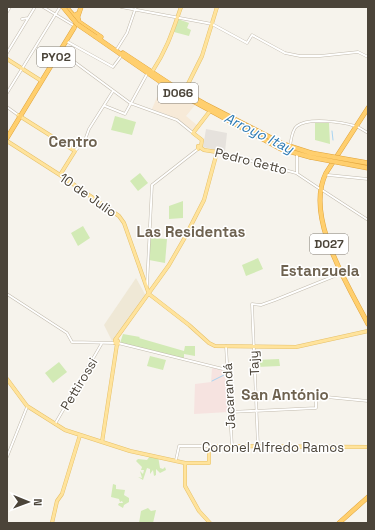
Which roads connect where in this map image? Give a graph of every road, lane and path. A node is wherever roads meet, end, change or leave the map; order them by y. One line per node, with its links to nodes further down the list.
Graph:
1 (10, 7): 10 (street)
2 (35, 7): 12 (street)
3 (43, 7): 11 (street)
4 (63, 7): 11 (street); 15 (highway, D066, bridge)
5 (80, 7): 15 (highway, PY02)
6 (121, 7): 9 (street)
7 (181, 7): 13 (main road)
8 (217, 7): 16 (main road)
9 (136, 8): 13 (street); 18 (street)
10 (7, 12)
11 (55, 15): 15 (street); 24 (street)
12 (28, 18): 14 (street); 20 (street)
13 (177, 18): 16 (street); 25 (main road)
14 (22, 19)
15 (75, 21): 17 (highway, PY02); 18 (highway, D066, bridge); 18 (highway); 18 (highway); 26 (highway, PY02)
16 (212, 24): 22 (street); 28 (main road)
17 (66, 41): 19 (highway, PY02); 21 (street)
18 (116, 49): 21 (highway, D066); 25 (highway, D066)
19 (60, 51): 26 (highway, PY02); 27 (street, Pedro Getto)
20 (7, 53)
21 (122, 55): 25 (highway, D066)
22 (367, 56)
23 (7, 60): 24 (main road)
24 (22, 69): 26 (main road); 29 (street)
25 (149, 73): 28 (highway, D066); 30 (street); 35 (highway, D066)
26 (39, 82): 37 (highway, PY02)
27 (113, 91): 30 (street, Pedro Getto); 32 (street)
28 (184, 92): 31 (highway, D066)
29 (7, 93)
30 (130, 103): 32 (street); 39 (street, Pedro Getto)
31 (205, 104): 35 (highway); 45 (highway, D066)
32 (105, 106): 46 (street)
33 (7, 107): 37 (street)
34 (368, 108): 38 (highway)
35 (210, 111): 39 (main road); 49 (highway, D066)
36 (368, 112): 38 (highway)
37 (19, 116): 41 (highway, PY02); 42 (highway, PY02); 46 (main road)
38 (357, 127): 40 (street); 45 (street); 48 (highway)
39 (193, 133): 44 (main road, Pedro Getto)
40 (368, 133)
41 (7, 134)
42 (7, 138)
43 (7, 141): 56 (main road, 10 de Julio)
44 (199, 147): 47 (main road, Pedro Getto); 61 (street)
45 (290, 147): 49 (highway, D066)
46 (75, 152): 56 (main road)
47 (217, 152): 54 (street, Pedro Getto); 63 (main road)
48 (339, 153): 49 (highway); 51 (highway); 52 (highway, D027)
49 (300, 154): 50 (highway, D066); 52 (highway); 54 (street)
50 (311, 155): 51 (highway, D066, bridge); 53 (highway, D066, bridge)
51 (368, 162)
52 (332, 166): 53 (highway); 55 (highway, D027); 58 (highway, D027)
53 (368, 168)
54 (297, 174): 58 (street, Pedro Getto)
55 (328, 174): 57 (street); 58 (highway, D027)
56 (60, 175): 61 (main road, 10 de Julio)
57 (368, 179)
58 (321, 190): 59 (street, Pedro Getto); 60 (highway, D027)
59 (368, 220)
60 (342, 273): 64 (highway, D027); 65 (highway, D027); 69 (street, Tajy)
61 (147, 285): 63 (main road, 10 de Julio)
62 (7, 294): 68 (street)
63 (149, 294): 67 (main road); 70 (main road)
64 (368, 320)
65 (368, 324)
66 (368, 331): 69 (main road)
67 (117, 342): 68 (street); 71 (street); 79 (main road)
68 (102, 344): 77 (street, Pettirossi)
69 (253, 345): 70 (main road); 75 (street, Tajy)
70 (226, 346): 71 (street, Jacarandá)
71 (227, 370): 76 (street, Jacarandá)
72 (7, 379): 74 (main road)
73 (368, 401): 75 (street)
74 (27, 406): 77 (main road); 84 (street)
75 (256, 411): 76 (street); 82 (street, Tajy)
76 (230, 412): 81 (street, Jacarandá)
77 (55, 424): 78 (main road)
78 (80, 435): 79 (main road); 89 (main road)
79 (102, 442): 85 (main road)
80 (209, 446): 81 (main road, Coronel Alfredo Ramos); 85 (street, Coronel Alfredo Ramos); 86 (main road)
81 (232, 446): 82 (main road, Coronel Alfredo Ramos)
82 (258, 446): 83 (main road, Coronel Alfredo Ramos)
83 (368, 448)
84 (7, 457)
85 (176, 460): 86 (main road)
86 (185, 462): 90 (main road)
87 (368, 499): 88 (highway)
88 (357, 510): 91 (highway); 92 (highway)
89 (52, 523)
90 (210, 523)
91 (339, 523)
92 (342, 523)

